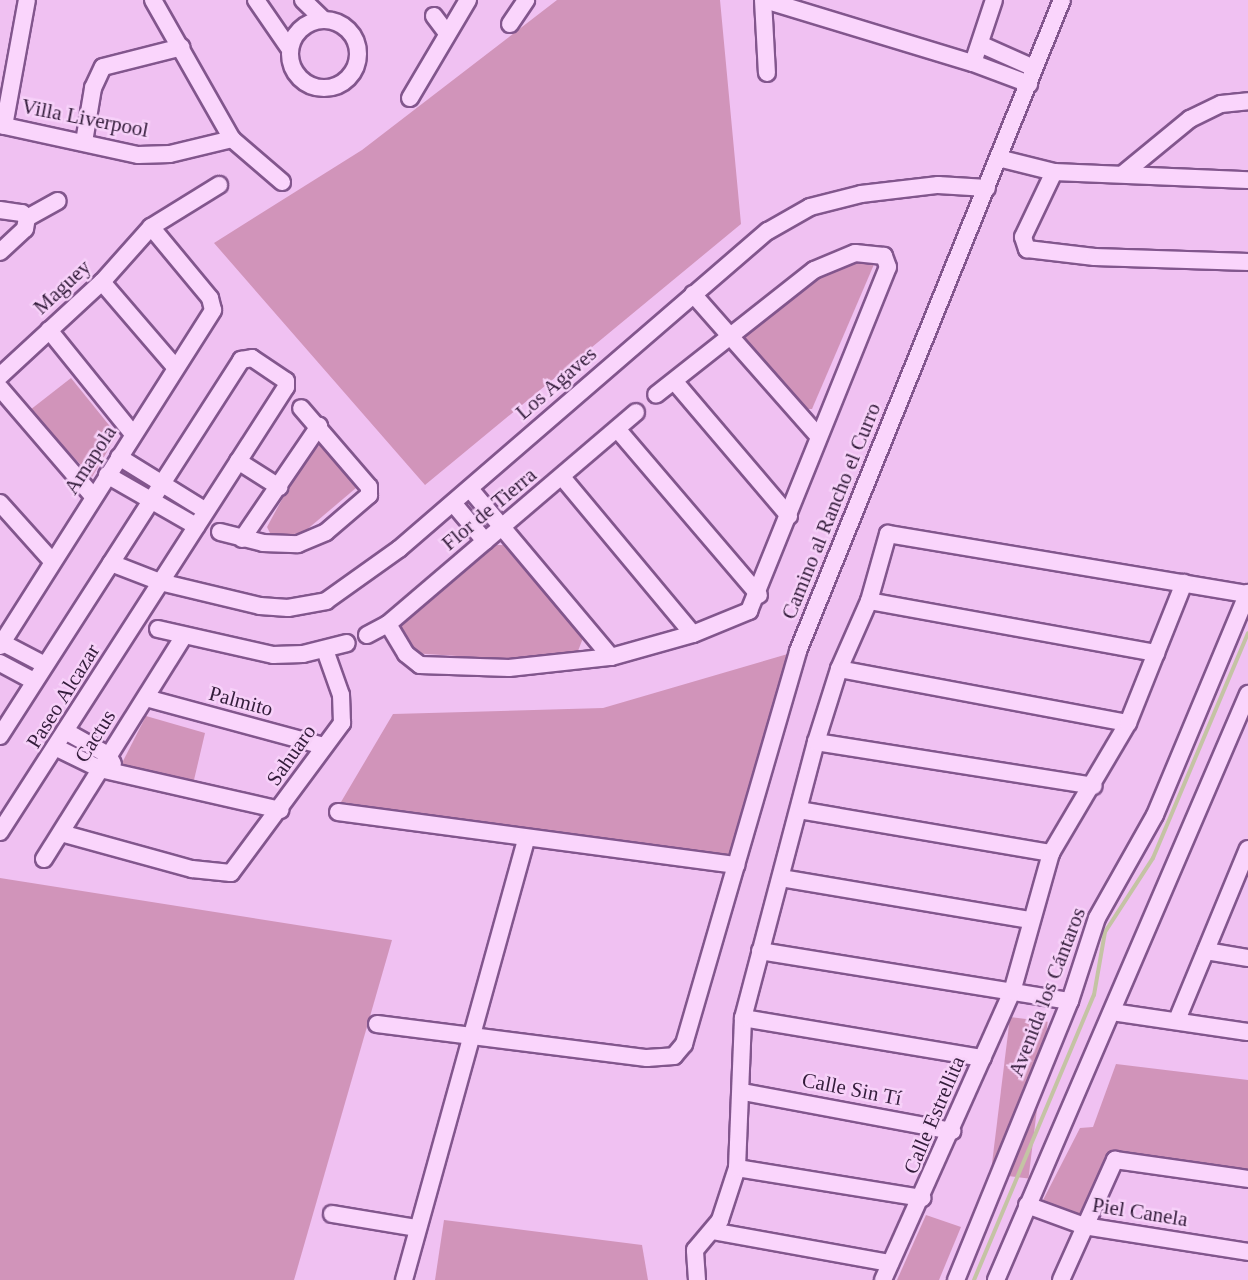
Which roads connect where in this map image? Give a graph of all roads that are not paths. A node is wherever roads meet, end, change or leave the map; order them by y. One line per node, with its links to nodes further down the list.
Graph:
1 (27, 0): 23 (street)
2 (153, 0): 15 (street)
3 (256, 0): 16 (street)
4 (303, 0): 11 (street)
5 (468, 0): 13 (street)
6 (526, 0): 12 (street)
7 (764, 0): 17 (street); 19 (street)
8 (993, 0): 14 (street)
9 (1062, 0): 18 (street, Camino al Rancho el Curro)
10 (434, 16): 13 (street)
11 (323, 19): 16 (street); 16 (street)
12 (510, 24)
13 (447, 33): 21 (street)
14 (980, 44): 17 (street); 18 (street)
15 (182, 47): 24 (street); 25 (street)
16 (289, 48)
17 (973, 63): 20 (street)
18 (1034, 68): 20 (street, Camino al Rancho el Curro)
19 (767, 73)
20 (1029, 84): 26 (street, Camino al Rancho el Curro)
21 (410, 98)
22 (1248, 101): 28 (street)
23 (2, 125): 25 (street, Villa Liverpool)
24 (232, 139): 25 (street, Villa Liverpool); 30 (street)
25 (84, 142)
26 (998, 158): 27 (street); 32 (street, Camino al Rancho el Curro)
27 (1054, 172): 28 (street); 38 (street)
28 (1123, 174): 29 (street)
29 (1248, 180)
30 (282, 182)
31 (219, 185): 36 (street, Maguey)
32 (987, 188): 40 (street, Los Agaves); 112 (street, Camino al Rancho el Curro)
33 (58, 201): 35 (street)
34 (0, 210): 35 (street)
35 (27, 218): 37 (street)
36 (151, 227): 39 (street, Maguey); 43 (street, Amapola)
37 (0, 252)
38 (1248, 262)
39 (102, 282): 41 (street, Maguey); 43 (street)
40 (693, 294): 42 (street); 60 (street, Los Agaves)
41 (49, 330): 44 (street, Maguey); 52 (street)
42 (729, 336): 45 (street); 53 (street); 53 (street)
43 (176, 368): 52 (street, Amapola)
44 (0, 376)
45 (675, 382): 47 (street); 66 (street)
46 (0, 388): 61 (street)
47 (656, 395)
48 (301, 408): 50 (street)
49 (636, 412): 51 (street, Flor de Tierra)
50 (319, 426): 59 (street); 70 (street)
51 (618, 430): 57 (street, Flor de Tierra); 77 (street)
52 (133, 434): 54 (street, Amapola)
53 (818, 436): 66 (street)
54 (119, 457): 56 (street, Amapola); 58 (street)
55 (238, 461): 58 (street, Paseo Alcazar); 59 (street); 65 (street, Paseo Alcazar)
56 (107, 475): 61 (street, Amapola); 62 (street)
57 (562, 477): 68 (street, Flor de Tierra); 82 (street)
58 (163, 485): 62 (street, Paseo Alcazar); 65 (street)
59 (279, 487): 70 (street)
60 (470, 489): 64 (street, Los Agaves); 68 (street)
61 (93, 496): 72 (street, Amapola)
62 (154, 500): 67 (street); 73 (street, Paseo Alcazar)
63 (0, 503): 72 (street)
64 (453, 503): 71 (street); 74 (street, Los Agaves)
65 (206, 511): 67 (street, Paseo Alcazar)
66 (789, 516): 77 (street)
67 (196, 526): 74 (street, Paseo Alcazar)
68 (503, 527): 71 (street, Flor de Tierra); 88 (street)
69 (220, 532): 70 (street)
70 (242, 539)
71 (485, 542): 79 (street, Flor de Tierra)
72 (52, 562): 81 (street, Amapola)
73 (111, 564): 74 (street, Los Agaves); 90 (street, Paseo Alcazar)
74 (160, 582): 96 (street, Paseo Alcazar)
75 (1184, 583): 76 (street); 78 (street); 87 (street, Calle Estrellita)
76 (1248, 593): 120 (street, Avenida los Cántaros)
77 (759, 595): 82 (street)
78 (869, 601): 87 (street); 91 (street)
79 (388, 624): 83 (street, Flor de Tierra); 88 (street)
80 (158, 629): 84 (street)
81 (3, 634): 90 (street)
82 (693, 634): 88 (street)
83 (367, 635)
84 (184, 636): 86 (street); 94 (street, Cactus)
85 (347, 643): 86 (street)
86 (325, 650): 99 (street, Sahuaro)
87 (1156, 653): 95 (street, Calle Estrellita)
88 (611, 657)
89 (0, 663): 92 (street)
90 (45, 665): 92 (street, Paseo Alcazar)
91 (839, 669): 95 (street); 98 (street)
92 (34, 681): 97 (street, Paseo Alcazar)
93 (1248, 694): 121 (street)
94 (146, 698): 99 (street, Palmito); 101 (street, Cactus)
95 (1128, 723): 102 (street, Calle Estrellita)
96 (67, 732): 100 (street, Paseo Alcazar); 101 (street)
97 (0, 736)
98 (816, 742): 102 (street); 104 (street)
99 (324, 746): 103 (street, Sahuaro)
100 (57, 748): 101 (street); 106 (street, Paseo Alcazar)
101 (109, 765): 103 (street); 107 (street, Cactus)
102 (1094, 786): 110 (street, Calle Estrellita)
103 (280, 810): 107 (street, Sahuaro)
104 (798, 810): 110 (street); 113 (street)
105 (338, 812): 108 (street)
106 (0, 832)
107 (61, 832): 111 (street, Cactus)
108 (526, 839): 112 (street); 126 (street)
109 (1248, 849): 114 (street)
110 (1051, 853): 115 (street, Calle Estrellita)
111 (44, 859)
112 (736, 865): 126 (street, Camino al Rancho el Curro)
113 (781, 879): 115 (street); 116 (street)
114 (1241, 882): 117 (street)
115 (1030, 920): 119 (street, Calle Estrellita)
116 (760, 951): 119 (street); 122 (street)
117 (1206, 951): 118 (street); 123 (street)
118 (1248, 958)
119 (1012, 992): 120 (street); 127 (street, Calle Estrellita)
120 (1070, 1002): 143 (street, Avenida los Cántaros)
121 (1112, 1012): 123 (street); 133 (street)
122 (743, 1018): 127 (street); 128 (street)
123 (1177, 1020): 125 (street)
124 (377, 1024): 126 (street)
125 (1248, 1032)
126 (470, 1036): 136 (street)
127 (984, 1058): 129 (street, Calle Estrellita)
128 (743, 1092): 129 (street, Calle Sin Tí); 130 (street)
129 (952, 1131): 132 (street, Calle Estrellita)
130 (737, 1167): 132 (street); 137 (street)
131 (1248, 1179): 135 (street)
132 (923, 1198): 139 (street, Calle Estrellita)
133 (1027, 1205): 135 (street, Piel Canela); 144 (street)
134 (332, 1214): 136 (street)
135 (1084, 1226): 138 (street, Piel Canela); 145 (street)
136 (417, 1228): 140 (street)
137 (712, 1231): 139 (street); 141 (street)
138 (1248, 1252)
139 (890, 1263): 142 (street, Calle Estrellita)
140 (404, 1280)
141 (697, 1280)
142 (883, 1280)
143 (956, 1280)
144 (996, 1280)
145 (1061, 1280)

